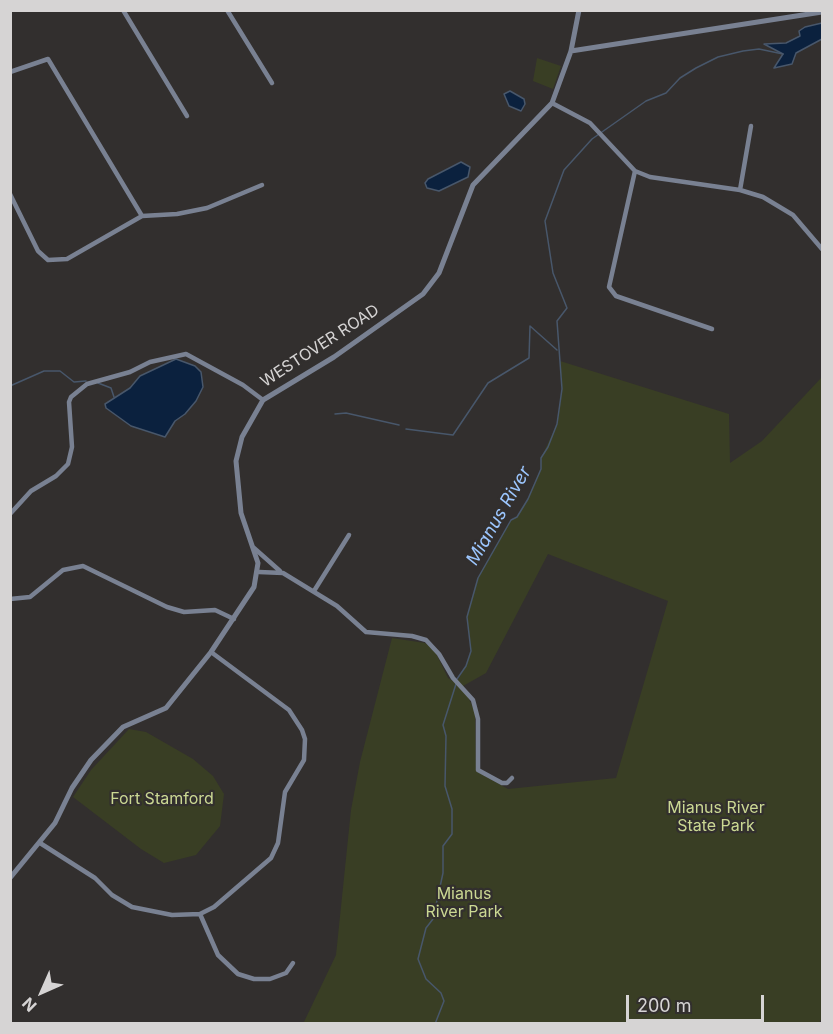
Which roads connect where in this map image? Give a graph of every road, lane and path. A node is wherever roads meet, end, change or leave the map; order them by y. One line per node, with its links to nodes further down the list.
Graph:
1 (123, 10): 9 (street)
2 (227, 10): 7 (street)
3 (579, 10): 5 (street, WESTOVER ROAD)
4 (822, 12): 5 (street)
5 (571, 51): 8 (street, WESTOVER ROAD)
6 (10, 72): 15 (street)
7 (272, 83)
8 (552, 103): 11 (street); 18 (street, WESTOVER ROAD)
9 (187, 116)
10 (751, 126): 13 (street)
11 (635, 171): 13 (street); 17 (street)
12 (262, 185): 15 (street)
13 (740, 190): 16 (street)
14 (10, 194): 15 (street)
15 (142, 216)
16 (822, 249)
17 (712, 329)
18 (263, 400): 19 (street); 21 (street, WESTOVER ROAD)
19 (10, 514)
20 (349, 535): 24 (street)
21 (254, 548): 22 (street, WESTOVER ROAD); 23 (street)
22 (259, 572): 23 (street); 26 (street)
23 (282, 573): 24 (street)
24 (314, 591): 28 (street)
25 (10, 599): 26 (street)
26 (234, 619): 27 (street)
27 (211, 652): 29 (street); 31 (street)
28 (512, 778)
29 (39, 843): 30 (street); 31 (street)
30 (10, 878)
31 (200, 914): 32 (street)
32 (293, 963)

